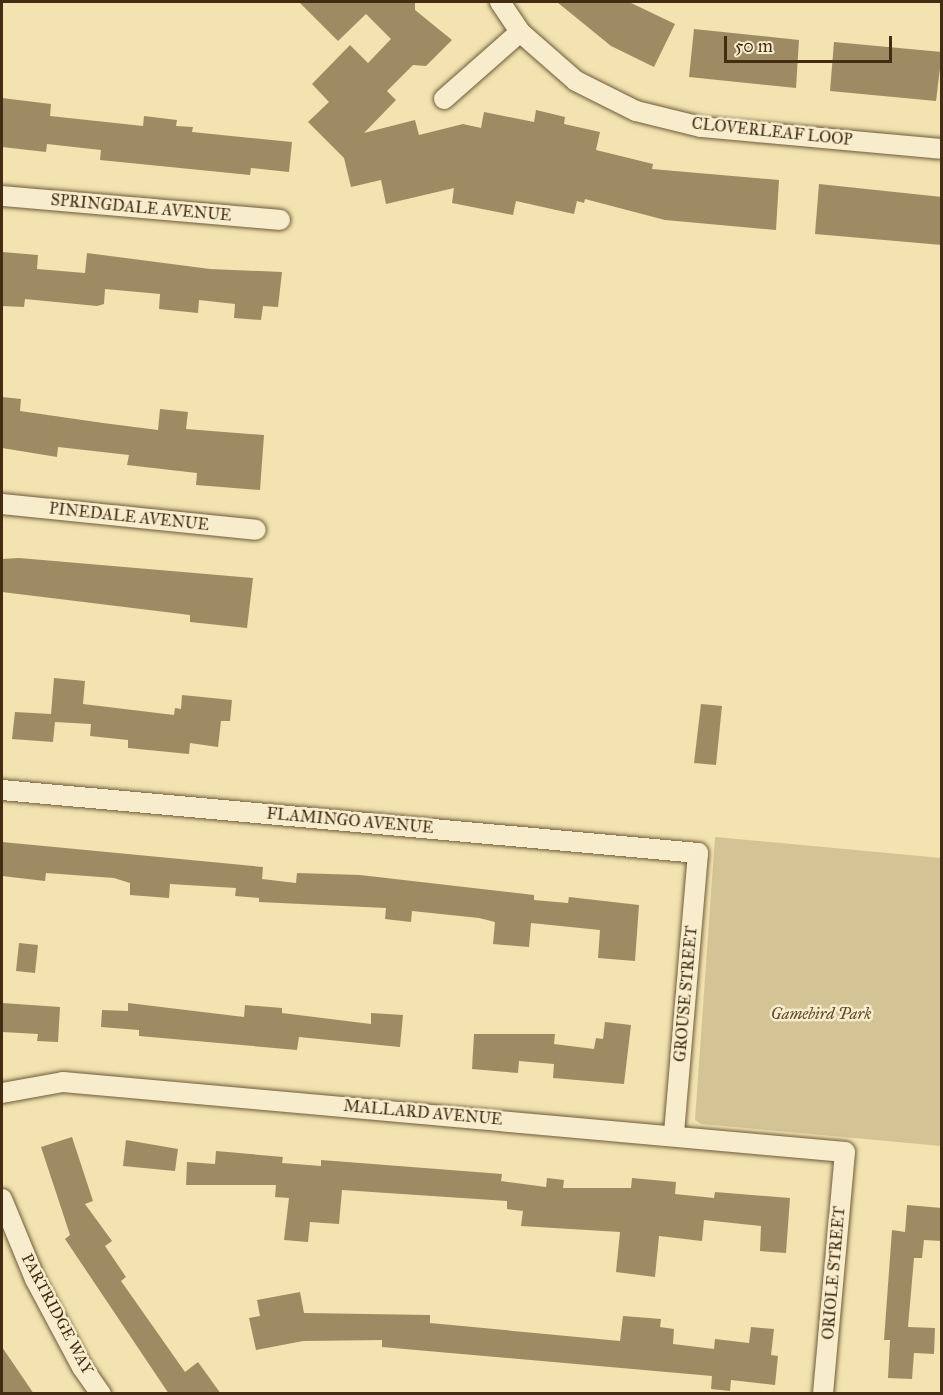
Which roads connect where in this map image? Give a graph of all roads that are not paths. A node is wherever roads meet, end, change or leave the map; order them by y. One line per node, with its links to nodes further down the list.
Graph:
1 (500, 2): 2 (street, CLOVERLEAF LOOP)
2 (520, 32): 3 (street); 4 (street, CLOVERLEAF LOOP)
3 (444, 99)
4 (942, 149)
5 (2, 196): 6 (street, SPRINGDALE AVENUE)
6 (280, 220)
7 (2, 504): 8 (street, PINEDALE AVENUE)
8 (256, 530)
9 (2, 790): 10 (street, FLAMINGO AVENUE)
10 (698, 853): 12 (street, GROUSE STREET)
11 (2, 1092): 12 (street, MALLARD AVENUE)
12 (674, 1134): 13 (street, MALLARD AVENUE)
13 (845, 1152): 16 (street, ORIOLE STREET)
14 (2, 1199): 15 (street, PARTRIDGE WAY)
15 (102, 1394)
16 (823, 1394)

